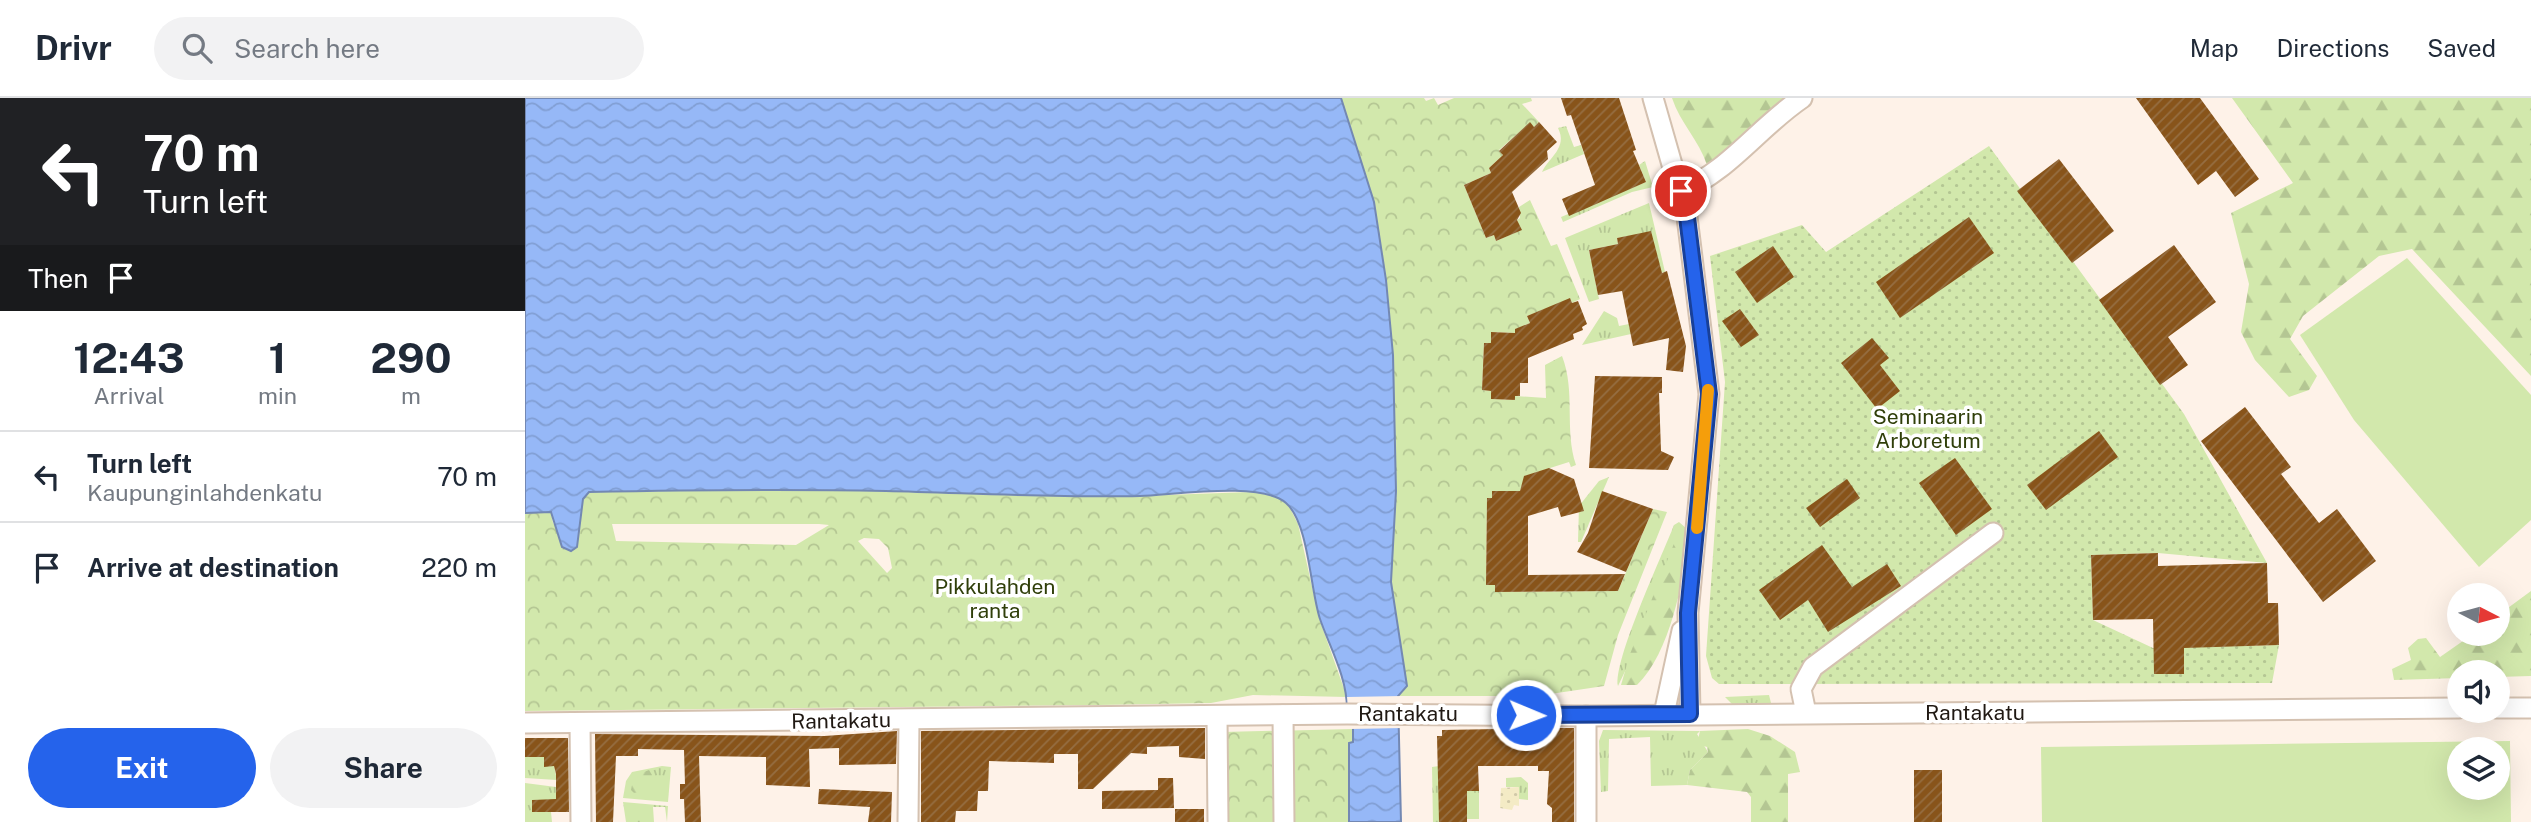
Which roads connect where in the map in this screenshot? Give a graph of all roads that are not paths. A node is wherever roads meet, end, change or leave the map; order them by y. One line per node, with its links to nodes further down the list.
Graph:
1 (1653, 98): 3 (street)
2 (1802, 98): 3 (street)
3 (1681, 191): 5 (street)
4 (1993, 533): 9 (street)
5 (1688, 613): 10 (street); 11 (street)
6 (2447, 708): 9 (street, Rantakatu)
7 (2510, 708): 8 (street)
8 (2531, 708)
9 (1806, 713): 11 (street, Rantakatu)
10 (1664, 714): 11 (street, Rantakatu); 13 (street, Rantakatu)
11 (1690, 714)
12 (1283, 715): 13 (street, Rantakatu); 14 (street, Rantakatu); 21 (street)
13 (1586, 716): 22 (street)
14 (1217, 718): 15 (street, Rantakatu); 20 (street)
15 (909, 720): 17 (street, Rantakatu); 19 (street)
16 (525, 723): 17 (street, Rantakatu)
17 (580, 723): 18 (street)
18 (581, 822)
19 (908, 822)
20 (1218, 822)
21 (1284, 822)
22 (1586, 822)

